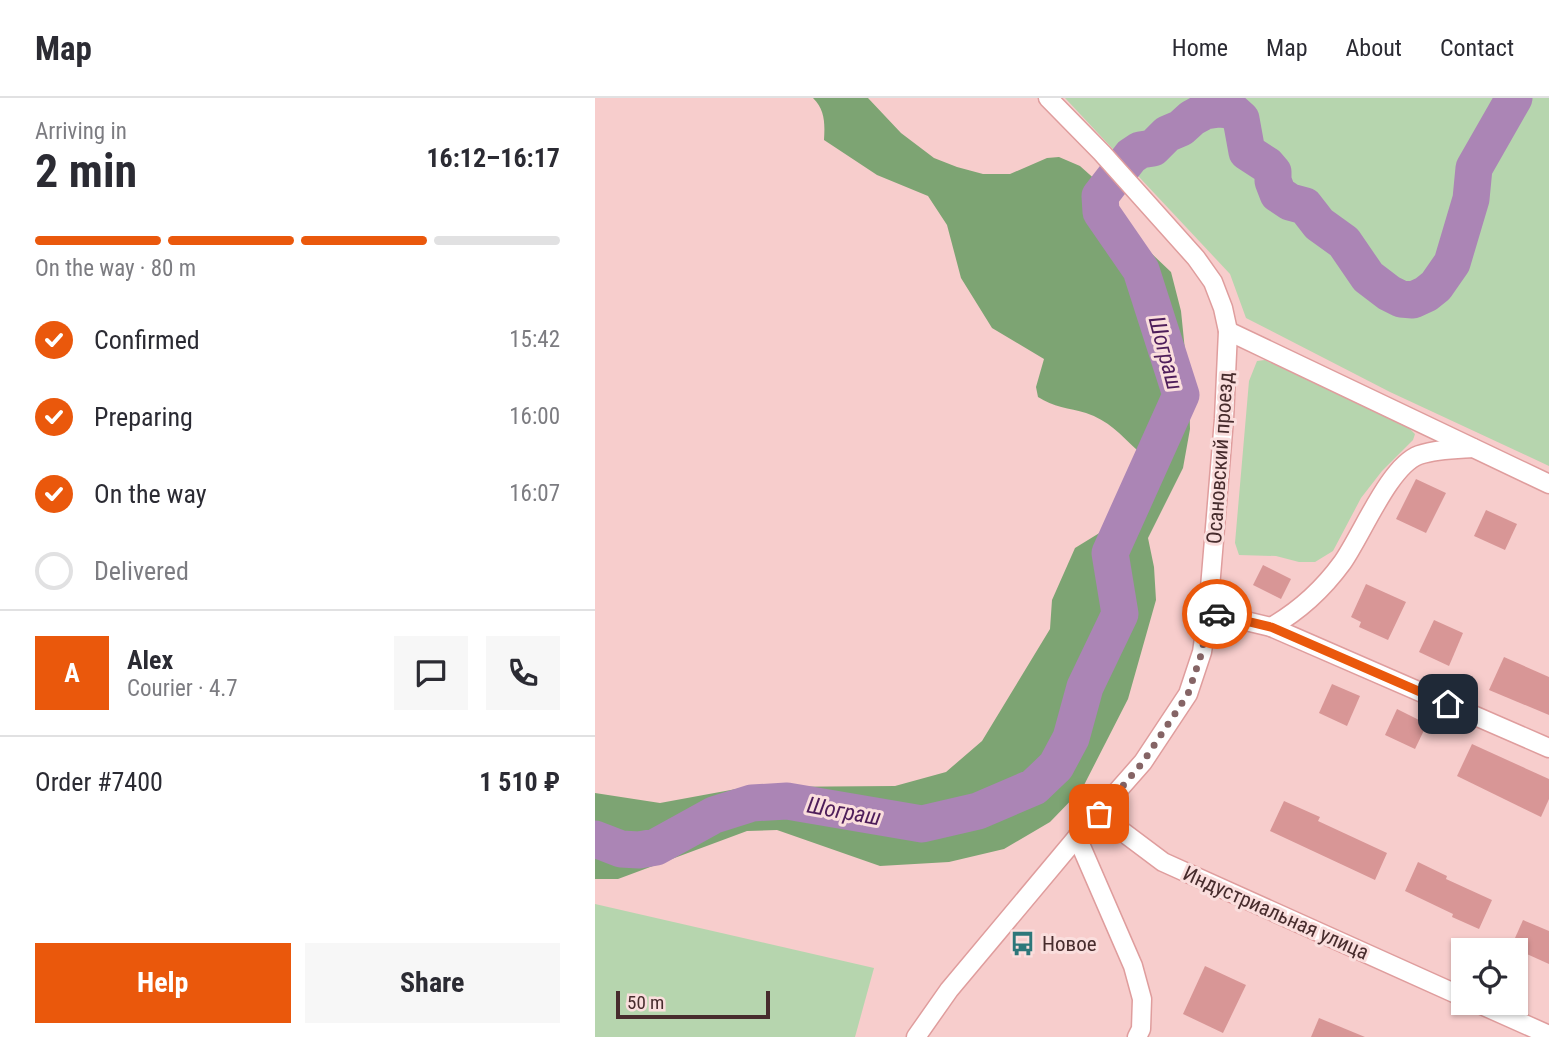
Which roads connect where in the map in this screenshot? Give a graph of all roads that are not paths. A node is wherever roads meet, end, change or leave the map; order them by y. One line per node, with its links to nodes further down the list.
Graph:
1 (1048, 98): 2 (street, Осановский проезд)
2 (1228, 331): 3 (street); 5 (street, Осановский проезд)
3 (1476, 448): 4 (street); 6 (street)
4 (1549, 484)
5 (1208, 611): 6 (street); 8 (street, Осановский проезд)
6 (1271, 627): 7 (street)
7 (1549, 748)
8 (1099, 814): 9 (street, Осановский проезд); 10 (street, Индустриальная улица)
9 (1077, 837): 13 (street, Осановский проезд); 14 (street)
10 (1451, 992)
11 (1504, 1015): 12 (street)
12 (1549, 1035)
13 (916, 1037)
14 (1137, 1037)

